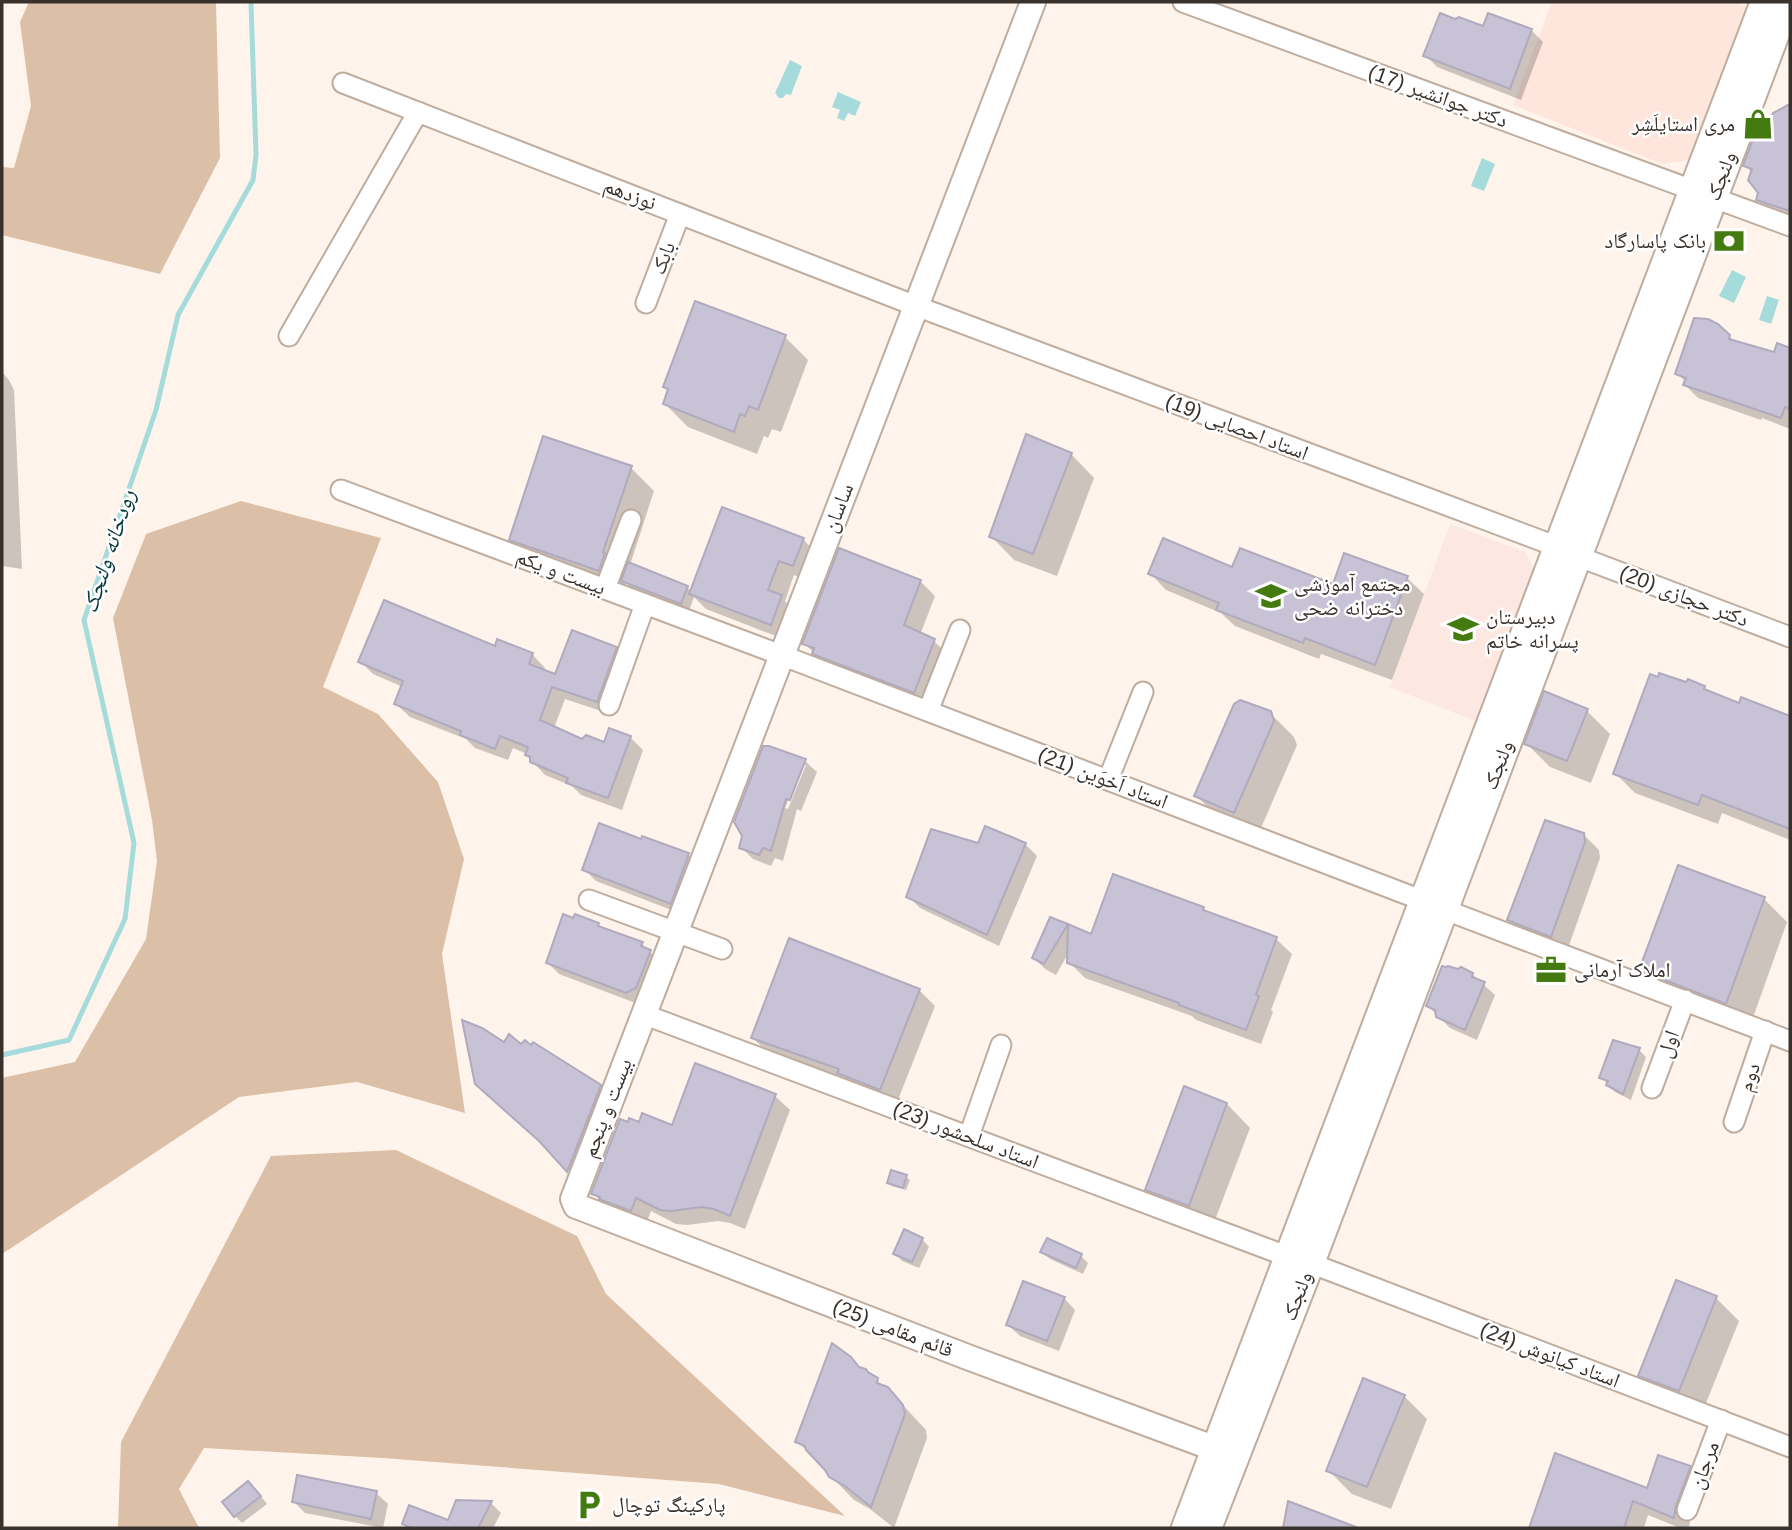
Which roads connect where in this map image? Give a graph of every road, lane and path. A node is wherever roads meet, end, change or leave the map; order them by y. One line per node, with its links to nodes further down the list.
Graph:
1 (1033, 2): 11 (street, ساسان)
2 (1183, 2): 7 (street, دکتر جوانشیر (17))
3 (1765, 2): 7 (main road, ولنجک)
4 (1787, 2): 7 (main road, ولنجک)
5 (343, 83): 6 (street, نوزدهم)
6 (418, 112): 8 (street, نوزدهم); 12 (street)
7 (1704, 193): 9 (street, دکتر جوانشیر (17)); 15 (main road, ولنجک)
8 (680, 214): 10 (street, بابک); 11 (street, نوزدهم)
9 (1790, 226)
10 (646, 303)
11 (916, 306): 15 (street, استاد احصایی (19)); 20 (street, ساسان)
12 (289, 337)
13 (341, 490): 16 (street, بیست و یکم)
14 (631, 520): 16 (street)
15 (1568, 551): 19 (street, دکتر حجازی (20)); 26 (main road, ولنجک)
16 (605, 589): 17 (street, بیست و یکم)
17 (645, 604): 20 (street, بیست و یکم); 22 (street)
18 (960, 630): 23 (street)
19 (1790, 637)
20 (781, 655): 23 (street, استاد اَخوَين (21)); 27 (street, ساسان)
21 (1143, 692): 24 (street)
22 (609, 705)
23 (928, 711): 24 (street, استاد اَخوَين (21))
24 (1108, 780): 26 (street, استاد اَخوَين (21))
25 (589, 900): 27 (street)
26 (1434, 905): 29 (street, استاد اَخوَين (21)); 38 (main road, ولنجک)
27 (675, 932): 28 (street); 30 (street, ساسان)
28 (722, 949)
29 (1685, 1000): 31 (street, استاد اَخوَين (21)); 34 (street, اول)
30 (643, 1014): 36 (street, استاد سلحشور (23)); 37 (street, بیست و پنجم)
31 (1765, 1031): 32 (street, استاد اَخوَين (21)); 35 (street, دوم)
32 (1790, 1041)
33 (1001, 1045): 36 (street)
34 (1652, 1088)
35 (1734, 1122)
36 (969, 1136): 38 (street, استاد سلحشور (23))
37 (574, 1202): 41 (street, قائم مقامی (25))
38 (1299, 1260): 39 (street, استاد کیانوش (24)); 41 (main road, ولنجک); 44 (main road, ولنجک)
39 (1721, 1420): 40 (street, استاد کیانوش (24)); 42 (street, مرجان)
40 (1790, 1447)
41 (1216, 1449): 43 (main road, ولنجک)
42 (1687, 1510)
43 (1186, 1528)
44 (1207, 1528)

